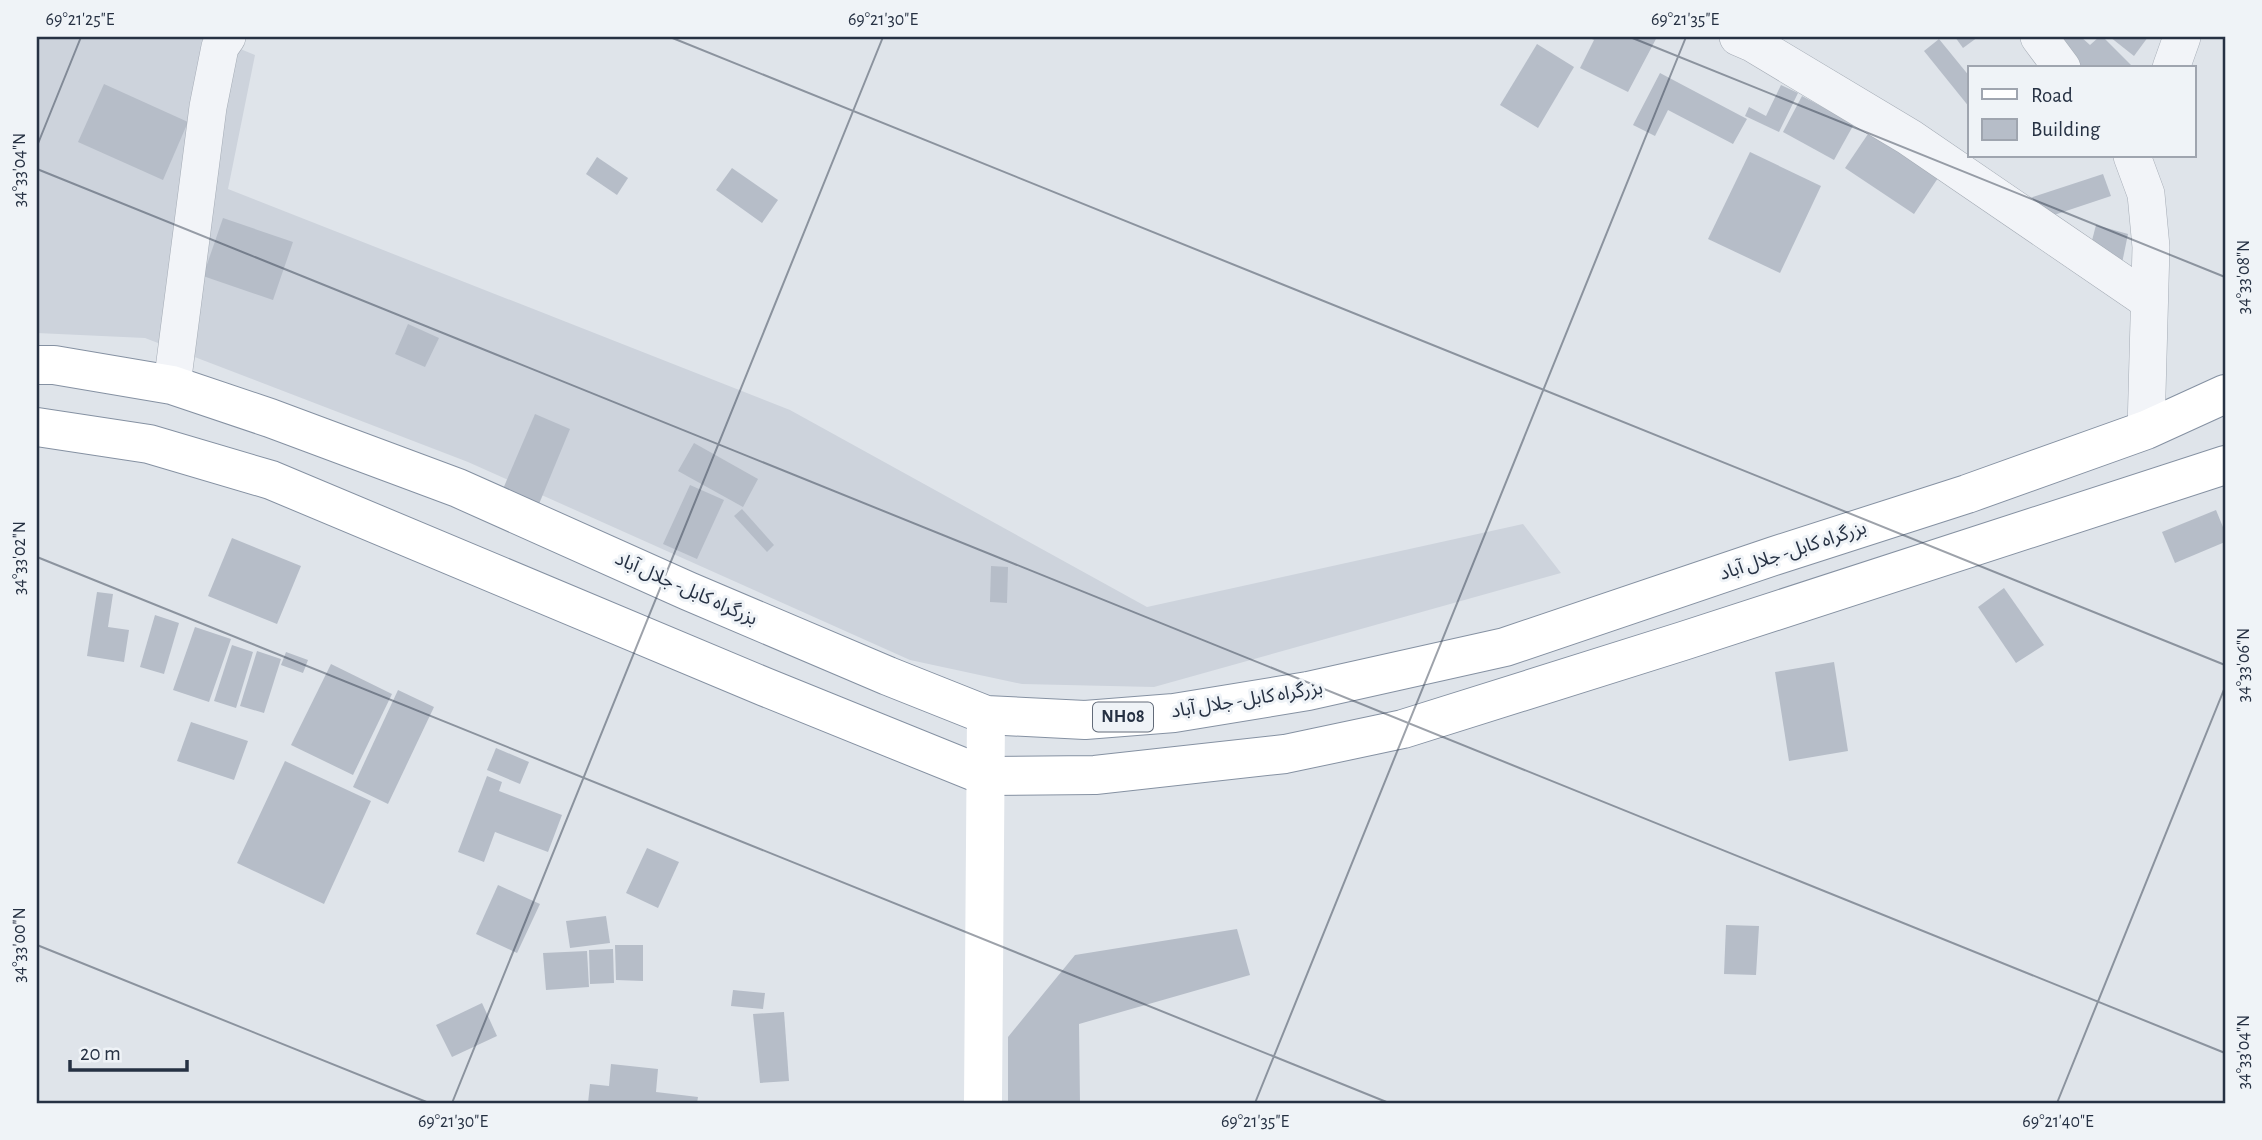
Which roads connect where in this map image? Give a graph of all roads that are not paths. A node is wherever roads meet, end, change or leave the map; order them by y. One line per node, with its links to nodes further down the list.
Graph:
1 (227, 37): 10 (street)
2 (1738, 37): 8 (street)
3 (2039, 37): 5 (street)
4 (2182, 37): 6 (street)
5 (2061, 66)
6 (2172, 66)
7 (2136, 160): 8 (street)
8 (2149, 301): 13 (street)
9 (37, 365): 10 (main road, بزرگراه کابل- جلال آباد / NH08)
10 (172, 385): 15 (main road, بزرگراه کابل- جلال آباد / NH08)
11 (2225, 394): 13 (main road, بزرگراه کابل- جلال آباد / NH08)
12 (37, 427): 16 (main road)
13 (2146, 430): 15 (main road, بزرگراه کابل- جلال آباد / NH08)
14 (2225, 466): 16 (main road)
15 (986, 715): 16 (main road)
16 (985, 776): 17 (main road)
17 (983, 1103)

